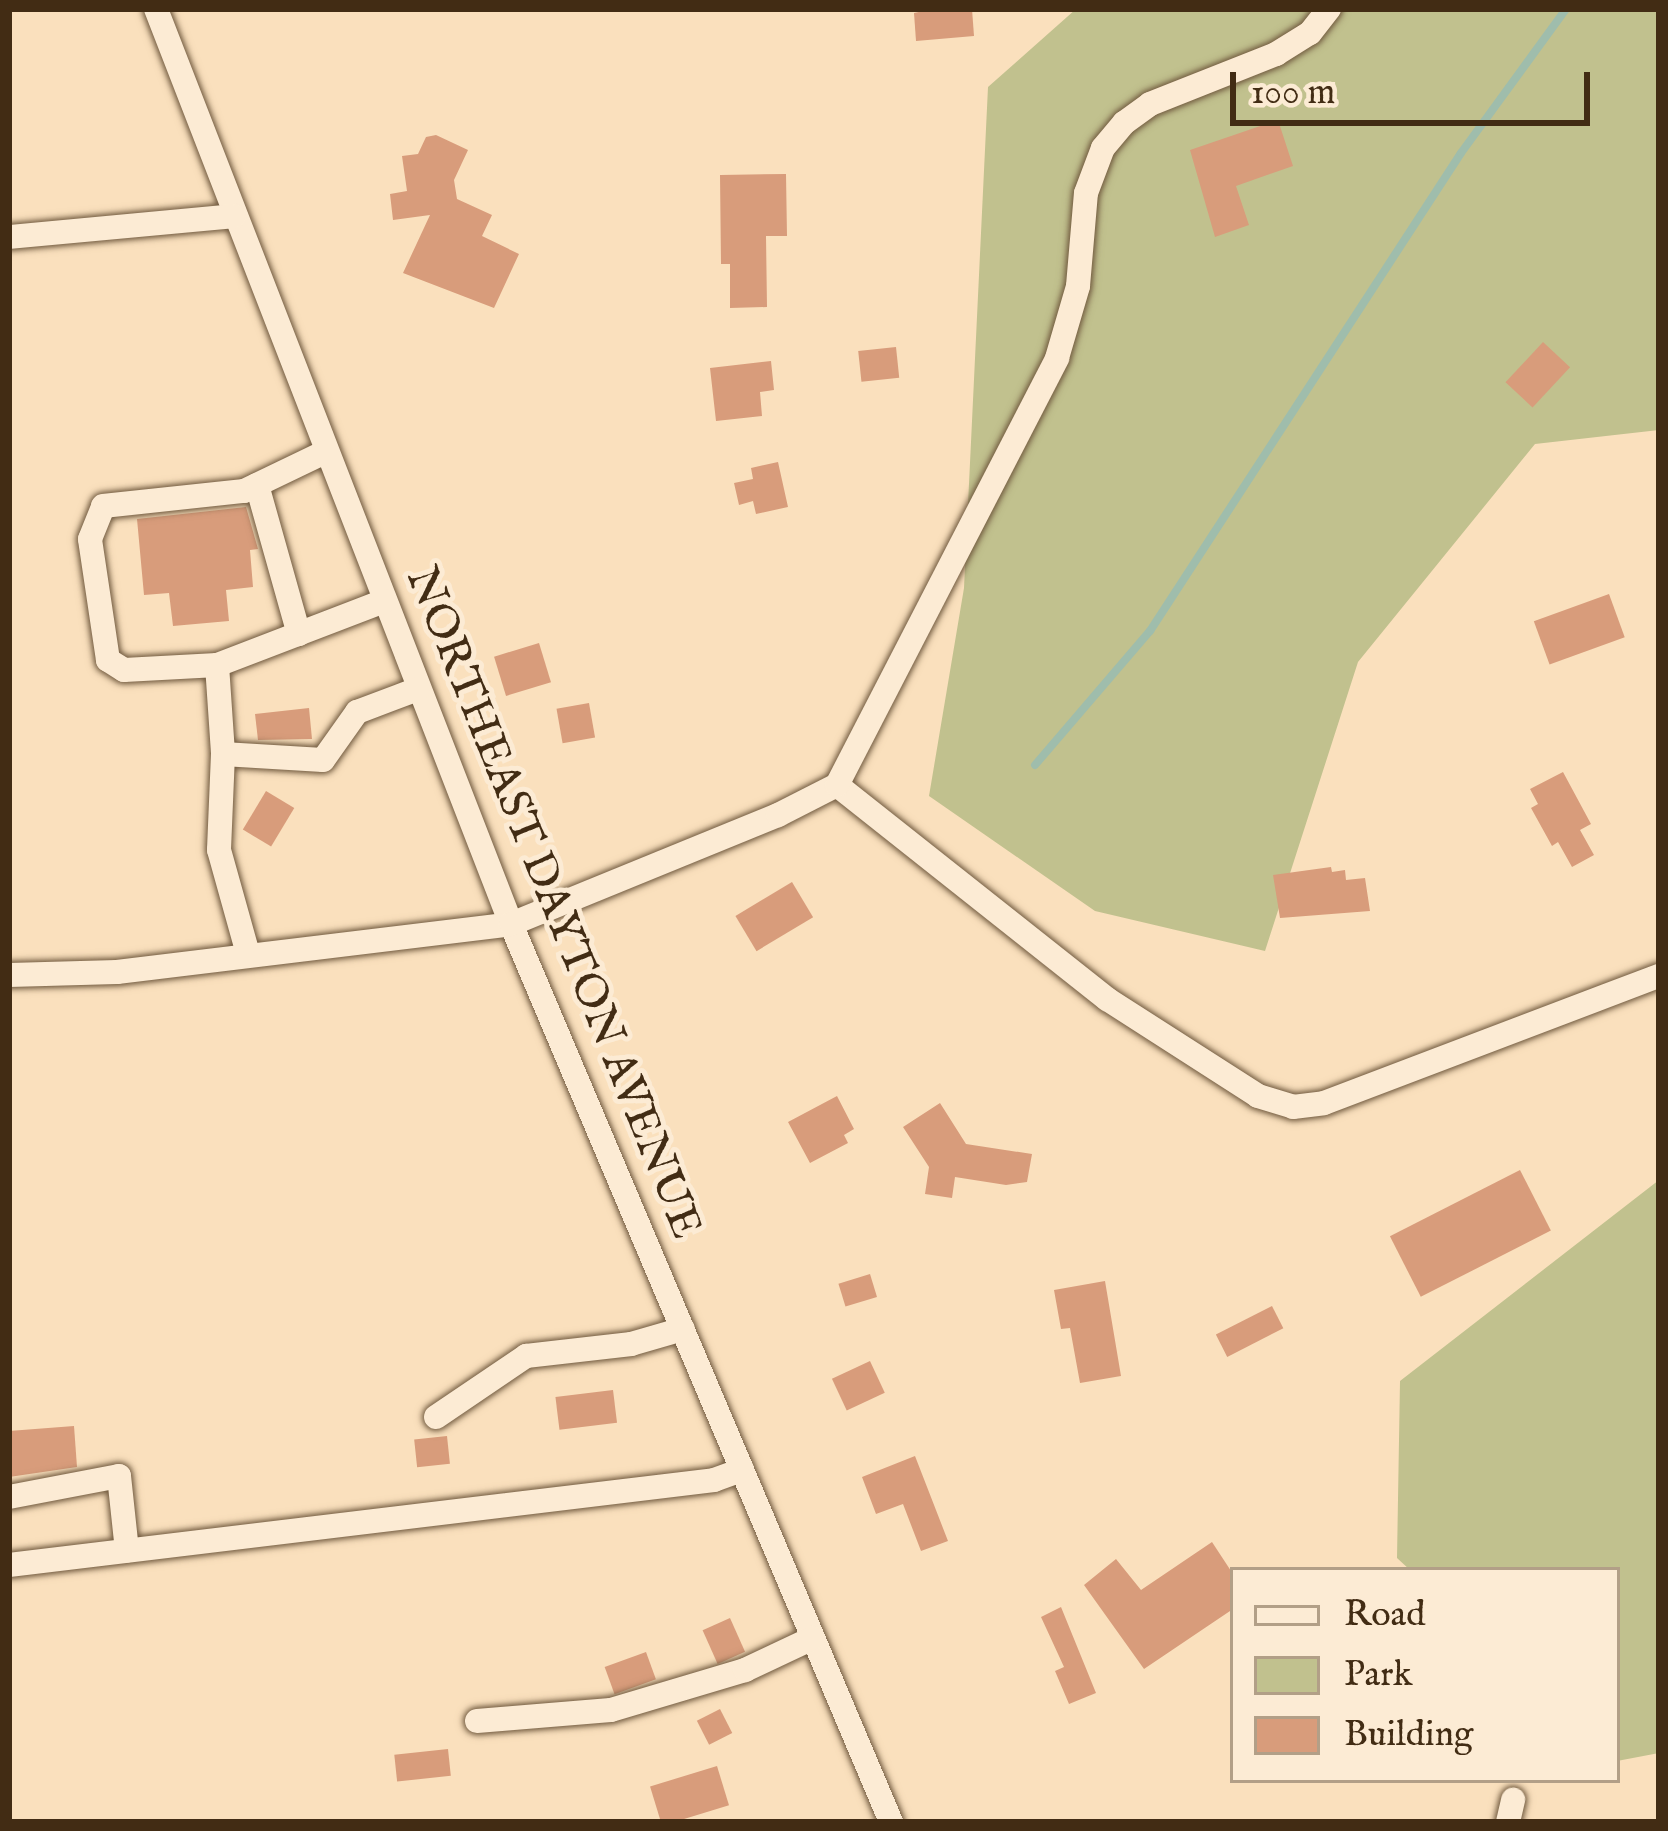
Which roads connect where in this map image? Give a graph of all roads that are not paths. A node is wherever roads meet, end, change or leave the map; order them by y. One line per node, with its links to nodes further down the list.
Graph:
1 (156, 9): 3 (street, NORTHEAST DAYTON AVENUE)
2 (1329, 9): 12 (street)
3 (234, 216): 4 (street); 5 (street, NORTHEAST DAYTON AVENUE)
4 (9, 238)
5 (325, 452): 6 (street); 7 (street, NORTHEAST DAYTON AVENUE)
6 (256, 485): 8 (street); 9 (street)
7 (384, 601): 8 (street); 10 (street, NORTHEAST DAYTON AVENUE)
8 (299, 634): 9 (street)
9 (218, 665): 11 (street)
10 (418, 689): 11 (street); 13 (street, NORTHEAST DAYTON AVENUE)
11 (223, 754): 14 (street)
12 (837, 784): 13 (street); 16 (street)
13 (512, 924): 14 (street); 17 (street, NORTHEAST DAYTON AVENUE)
14 (248, 954): 15 (street)
15 (9, 976)
16 (1659, 976)
17 (682, 1329): 18 (street); 19 (street, NORTHEAST DAYTON AVENUE)
18 (436, 1417)
19 (742, 1470): 21 (street); 23 (street, NORTHEAST DAYTON AVENUE)
20 (9, 1497): 21 (street)
21 (127, 1551): 22 (street)
22 (9, 1565)
23 (813, 1638): 24 (street); 25 (street, NORTHEAST DAYTON AVENUE)
24 (477, 1721)
25 (891, 1822)

